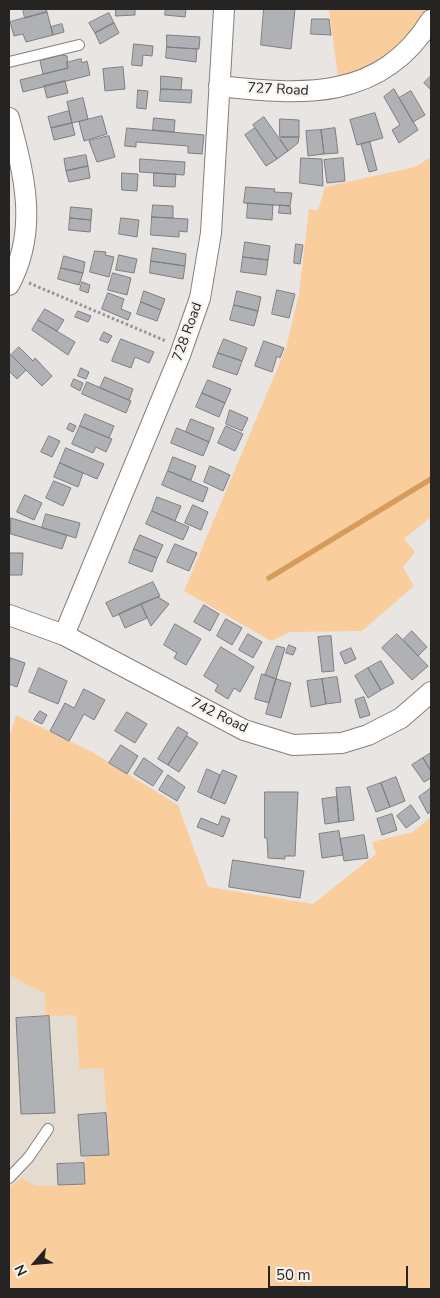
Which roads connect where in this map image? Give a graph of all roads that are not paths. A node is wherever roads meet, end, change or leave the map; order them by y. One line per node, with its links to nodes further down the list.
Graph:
1 (224, 9): 5 (street, 728 Road)
2 (431, 20): 5 (street, 727 Road)
3 (79, 45): 4 (lane)
4 (9, 62)
5 (219, 86): 9 (street, 728 Road)
6 (9, 118): 7 (street)
7 (11, 281)
8 (9, 615): 9 (street, 742 Road)
9 (64, 635): 10 (street, 742 Road)
10 (431, 692)
11 (48, 1129): 12 (lane)
12 (9, 1178)

